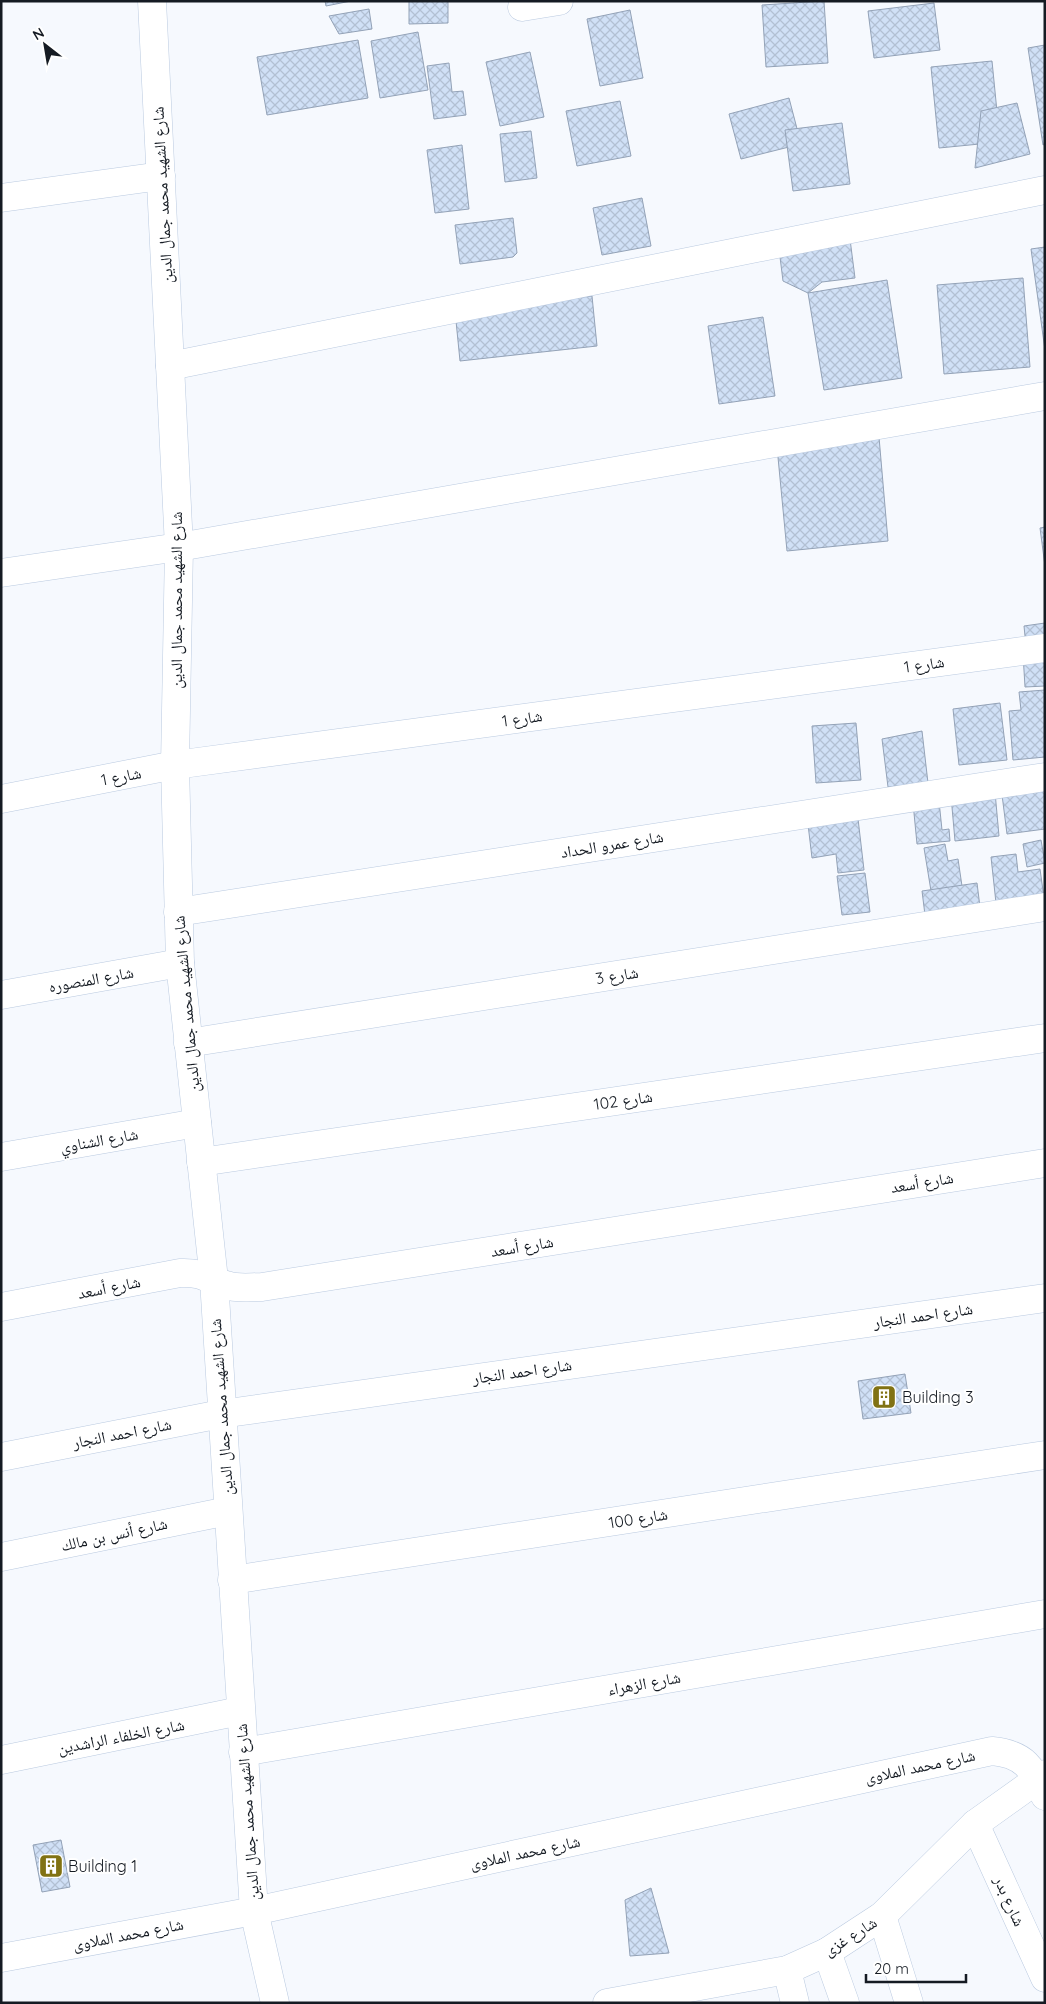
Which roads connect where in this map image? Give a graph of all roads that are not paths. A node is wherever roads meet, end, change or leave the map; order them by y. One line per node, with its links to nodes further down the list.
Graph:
1 (152, 1): 4 (street, شارع الشهيد محمد جمال الدين)
2 (559, 1): 3 (street)
3 (522, 7)
4 (161, 176): 6 (street); 7 (street, شارع الشهيد محمد جمال الدين)
5 (1045, 190): 7 (street)
6 (1, 198)
7 (170, 366): 9 (street, شارع الشهيد محمد جمال الدين)
8 (1045, 396): 9 (street)
9 (178, 547): 10 (street); 12 (street, شارع الشهيد محمد جمال الدين)
10 (1, 573)
11 (1045, 648): 12 (street, شارع 1)
12 (174, 765): 14 (street, شارع 1); 16 (street, شارع الشهيد محمد جمال الدين)
13 (1045, 777): 16 (street, شارع عمرو الحداد)
14 (1, 799)
15 (1045, 907): 20 (street, شارع 3)
16 (178, 912): 17 (street, شارع الشهيد محمد جمال الدين)
17 (180, 963): 18 (street, شارع المنصوره); 20 (street, شارع الشهيد محمد جمال الدين)
18 (1, 995)
19 (1045, 1038): 23 (street, شارع 102)
20 (188, 1043): 21 (street, شارع الشهيد محمد جمال الدين)
21 (197, 1123): 22 (street, شارع الشناوي); 23 (street, شارع الشهيد محمد جمال الدين)
22 (1, 1157)
23 (201, 1162): 25 (street, شارع الشهيد محمد جمال الدين)
24 (1045, 1163): 25 (street, شارع أسعد)
25 (214, 1280): 27 (street, شارع أسعد); 28 (street, شارع الشهيد محمد جمال الدين)
26 (1045, 1298): 28 (street, شارع احمد النجار)
27 (1, 1307)
28 (221, 1414): 30 (street, شارع احمد النجار); 31 (street, شارع الشهيد محمد جمال الدين)
29 (1045, 1455): 33 (street, شارع 100)
30 (1, 1457)
31 (228, 1511): 32 (street, شارع أنس بن مالك); 33 (street, شارع الشهيد محمد جمال الدين)
32 (1, 1557)
33 (232, 1580): 35 (street, شارع الشهيد محمد جمال الدين)
34 (1045, 1614): 36 (street, شارع الزهراء)
35 (240, 1711): 36 (street, شارع الشهيد محمد جمال الدين); 37 (street, شارع الخلفاء الراشدين)
36 (243, 1752): 40 (street, شارع الشهيد محمد جمال الدين)
37 (1, 1760)
38 (1042, 1783): 39 (street, شارع غزى); 40 (street, شارع محمد الملاوى)
39 (975, 1824): 41 (street, شارع غزى); 45 (street, شارع بدر)
40 (254, 1911): 43 (street, شارع محمد الملاوى); 47 (street, شارع الشهيد محمد جمال الدين)
41 (882, 1916): 42 (street, شارع غزى); 51 (street)
42 (827, 1952): 44 (street, شارع غزى); 50 (street)
43 (1, 1958)
44 (786, 1970): 46 (street, شارع غزى); 49 (street)
45 (1045, 1978)
46 (712, 1993): 48 (street, شارع غزى)
47 (275, 2003)
48 (607, 2003)
49 (795, 2003)
50 (845, 2003)
51 (909, 2003)

